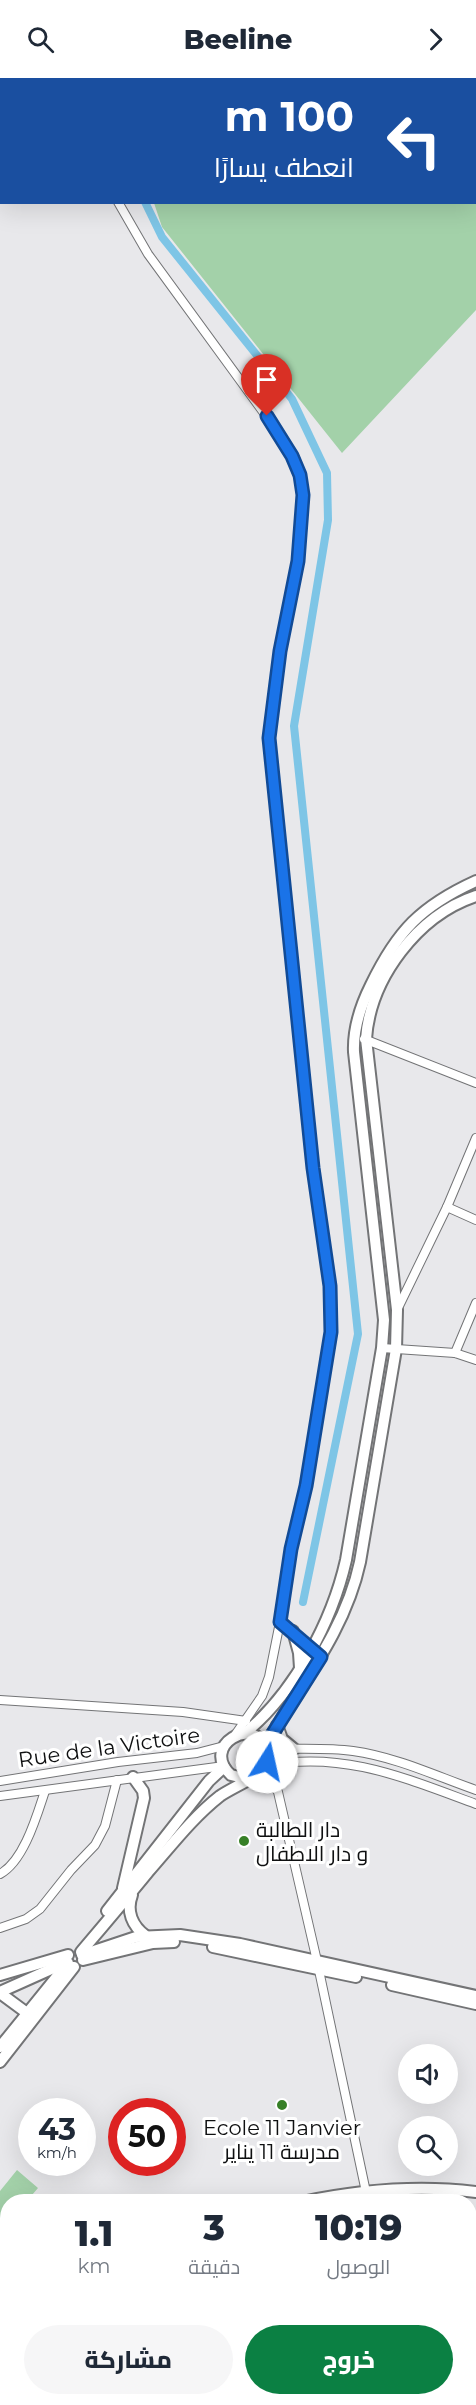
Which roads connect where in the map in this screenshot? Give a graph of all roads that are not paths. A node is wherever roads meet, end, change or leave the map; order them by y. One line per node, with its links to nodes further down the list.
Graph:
1 (119, 204): 16 (street)
2 (476, 881): 4 (main road)
3 (476, 896): 5 (main road)
4 (354, 1036): 5 (street); 12 (main road)
5 (366, 1039): 6 (street); 11 (main road)
6 (476, 1083)
7 (476, 1138): 8 (street)
8 (447, 1207): 9 (street); 11 (street)
9 (476, 1220)
10 (476, 1303): 14 (street)
11 (397, 1310): 13 (main road)
12 (382, 1348): 13 (street); 18 (main road)
13 (396, 1349): 14 (street); 19 (main road)
14 (455, 1353): 15 (street)
15 (476, 1360)
16 (280, 1622): 17 (street); 22 (street)
17 (293, 1631): 18 (street); 20 (main road)
18 (312, 1648): 19 (street); 20 (main road)
19 (321, 1657): 23 (main road)
20 (300, 1668): 24 (main road)
21 (0, 1700): 22 (street)
22 (246, 1722): 24 (street)
23 (277, 1725): 26 (main road); 27 (main road)
24 (240, 1734): 25 (main road); 26 (main road)
25 (224, 1746): 28 (main road); 33 (street, Rue de la Victoire)
26 (266, 1747): 27 (street); 29 (main road)
27 (294, 1749): 34 (street)
28 (224, 1766): 30 (street, Rue de la Victoire); 31 (main road); 39 (main road)
29 (262, 1770): 31 (main road); 37 (street); 43 (street)
30 (134, 1777): 32 (street, Rue de la Victoire); 39 (main road)
31 (247, 1779): 39 (main road)
32 (117, 1780): 35 (street, Rue de la Victoire); 40 (street)
33 (0, 1781)
34 (476, 1790)
35 (45, 1791): 36 (street, Rue de la Victoire); 38 (street)
36 (0, 1796)
37 (476, 1804)
38 (0, 1874)
39 (128, 1891): 41 (main road); 42 (main road)
40 (0, 1928)
41 (146, 1936): 42 (main road); 43 (main road)
42 (75, 1958): 43 (main road); 44 (main road); 45 (main road); 48 (main road); 50 (main road)
43 (318, 1965): 46 (main road); 47 (main road); 51 (street)
44 (0, 1975)
45 (0, 1993): 48 (main road)
46 (476, 1996)
47 (476, 2004)
48 (27, 2013): 49 (main road)
49 (0, 2047)
50 (0, 2061)
51 (366, 2192): 52 (main road); 53 (main road)
52 (476, 2192)
53 (353, 2194)

